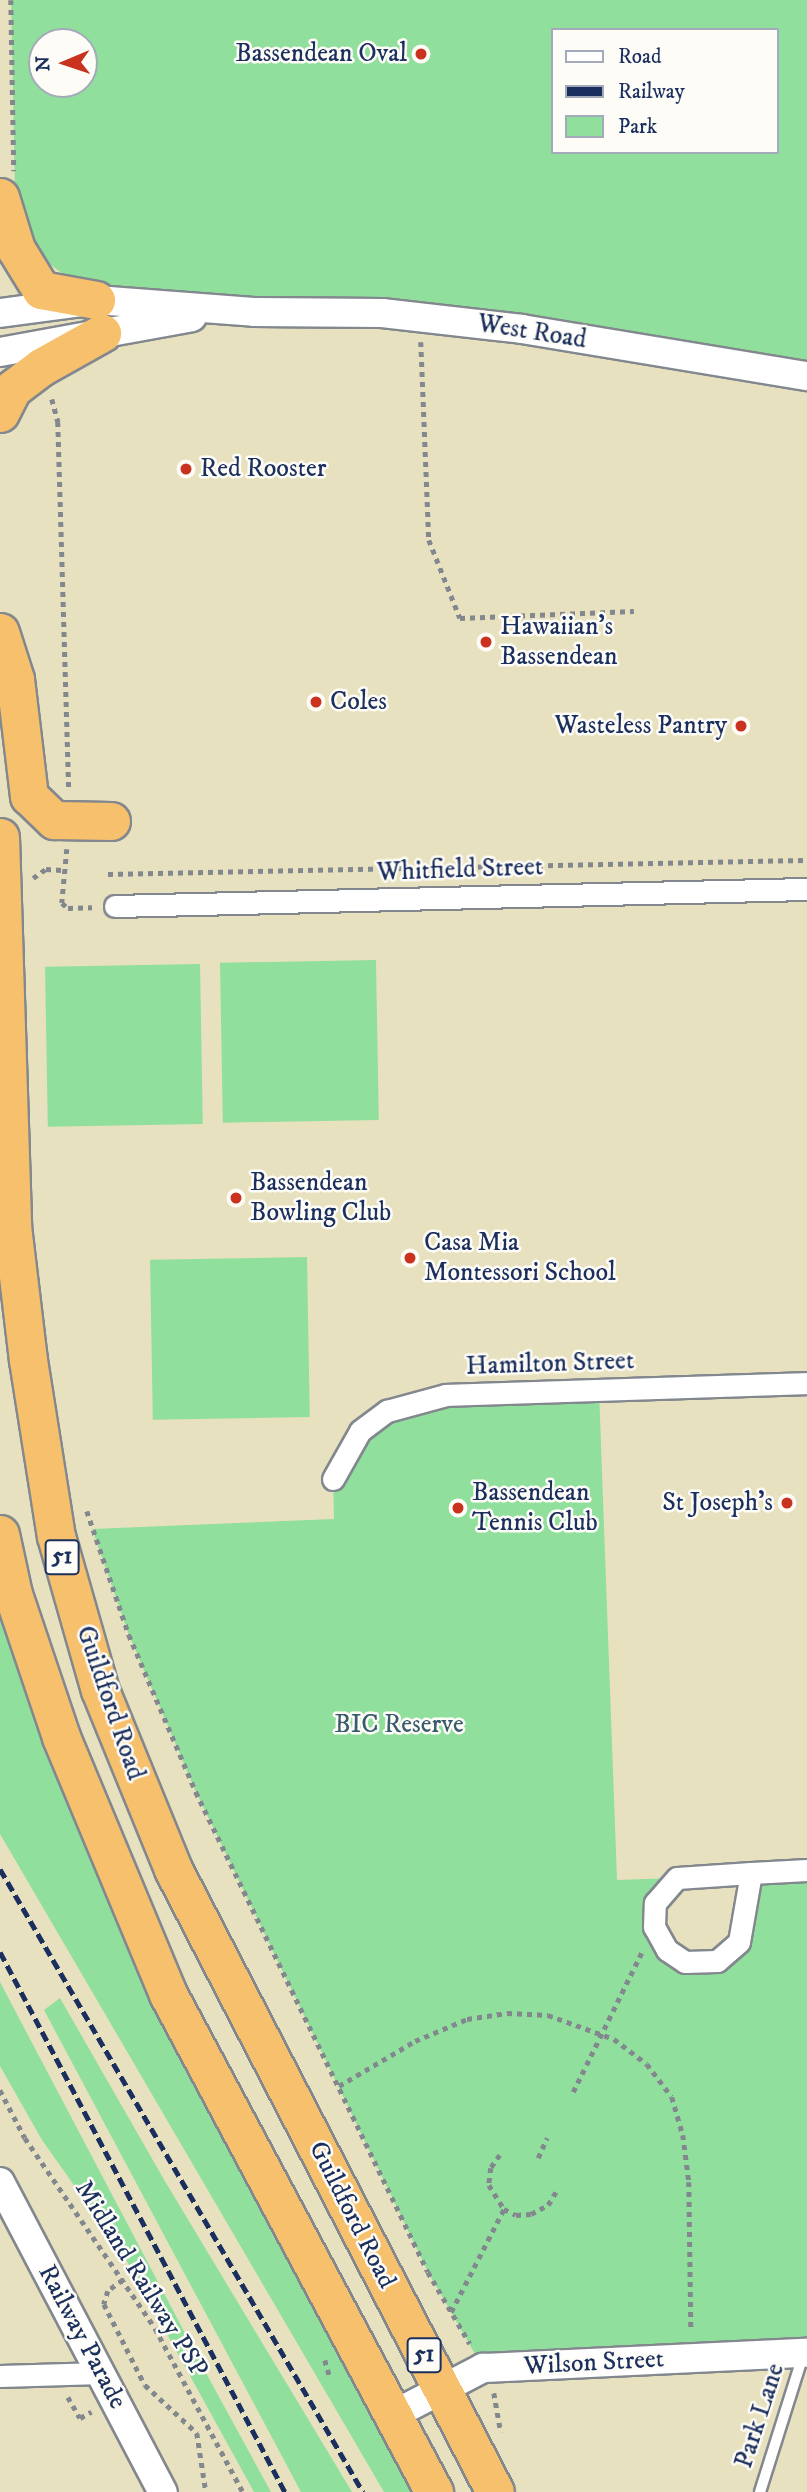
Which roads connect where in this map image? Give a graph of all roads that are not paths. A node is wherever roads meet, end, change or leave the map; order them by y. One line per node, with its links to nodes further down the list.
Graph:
1 (7, 188): 3 (highway)
2 (0, 313): 3 (street, West Road)
3 (99, 317): 4 (street, West Road); 5 (street, West Road); 6 (highway)
4 (0, 352)
5 (807, 376)
6 (0, 413)
7 (0, 632): 8 (highway)
8 (111, 821)
9 (0, 837): 12 (highway, Guildford Road / 51)
10 (807, 889): 11 (street, Whitfield Street)
11 (115, 906)
12 (2, 918): 22 (highway, Guildford Road / 51)
13 (807, 1383): 14 (street, Hamilton Street)
14 (333, 1479)
15 (0, 1535): 23 (highway, Guildford Road / 51)
16 (807, 1870): 17 (street)
17 (751, 1873): 17 (street)
18 (0, 2182): 20 (street, Railway Parade)
19 (805, 2353): 22 (street, Wilson Street); 27 (lane, Park Lane)
20 (101, 2373): 21 (street); 24 (street, Railway Parade)
21 (0, 2376)
22 (441, 2390): 23 (street, Wilson Street); 26 (highway, Guildford Road / 51)
23 (393, 2415): 25 (highway, Guildford Road / 51)
24 (163, 2492)
25 (434, 2492)
26 (495, 2492)
27 (760, 2492)

